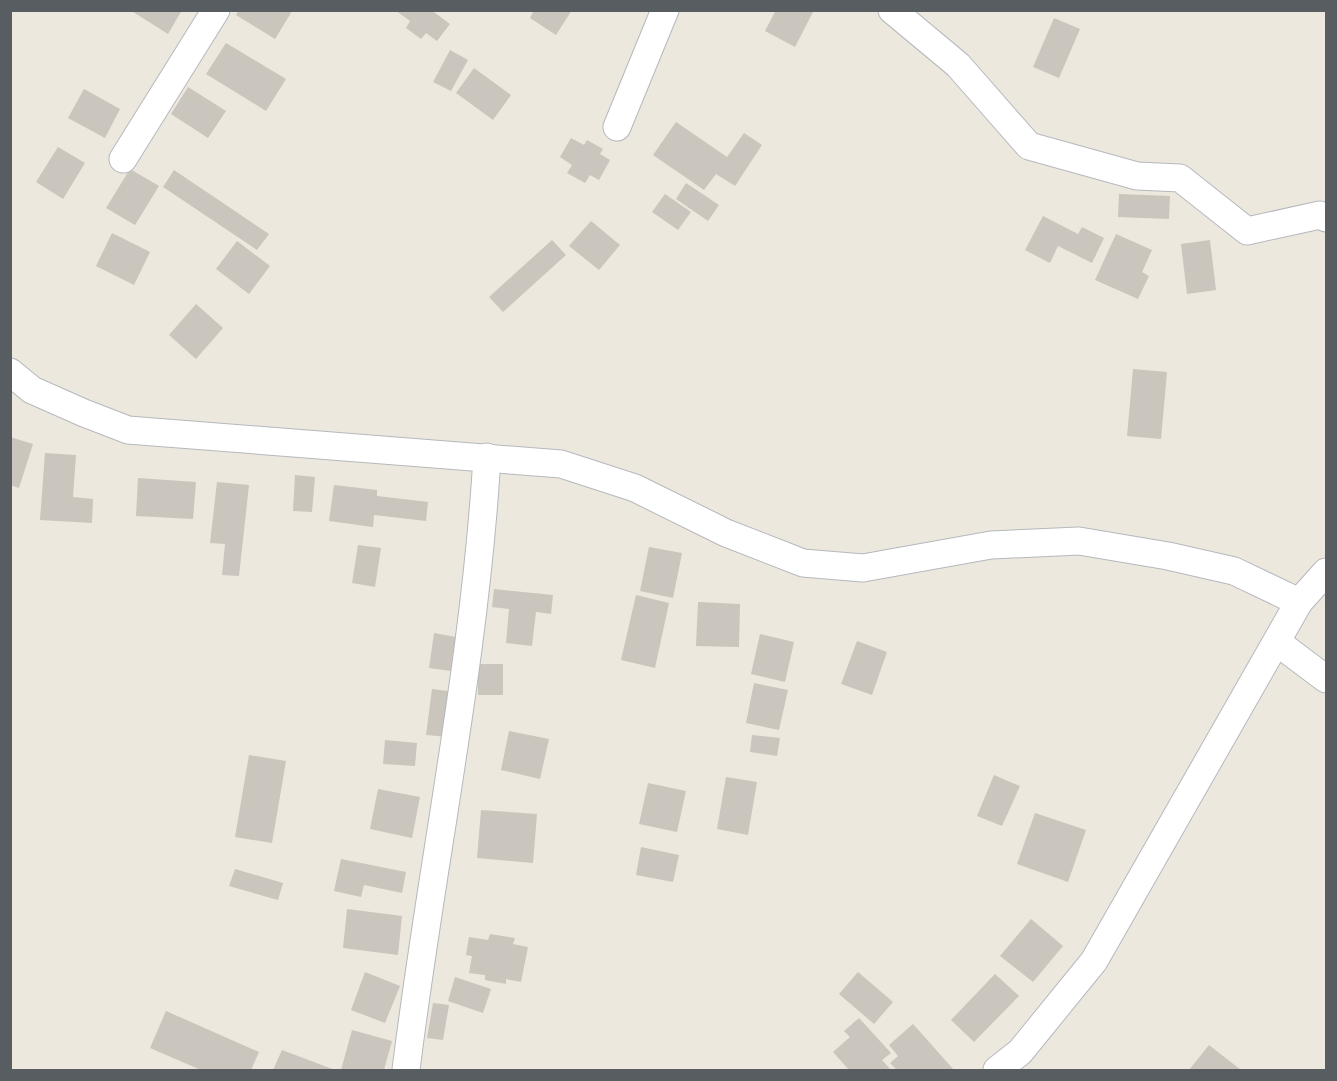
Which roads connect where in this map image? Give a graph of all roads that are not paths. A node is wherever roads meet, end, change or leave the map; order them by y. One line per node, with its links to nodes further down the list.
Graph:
1 (216, 10): 5 (street)
2 (665, 10): 4 (street)
3 (892, 10): 6 (street)
4 (617, 127)
5 (123, 159)
6 (1326, 218)
7 (10, 372): 8 (street)
8 (487, 457): 10 (street); 13 (street)
9 (1326, 572): 10 (street)
10 (1299, 602): 11 (street)
11 (1277, 642): 12 (street); 14 (street)
12 (1326, 680)
13 (406, 1071)
14 (998, 1071)

